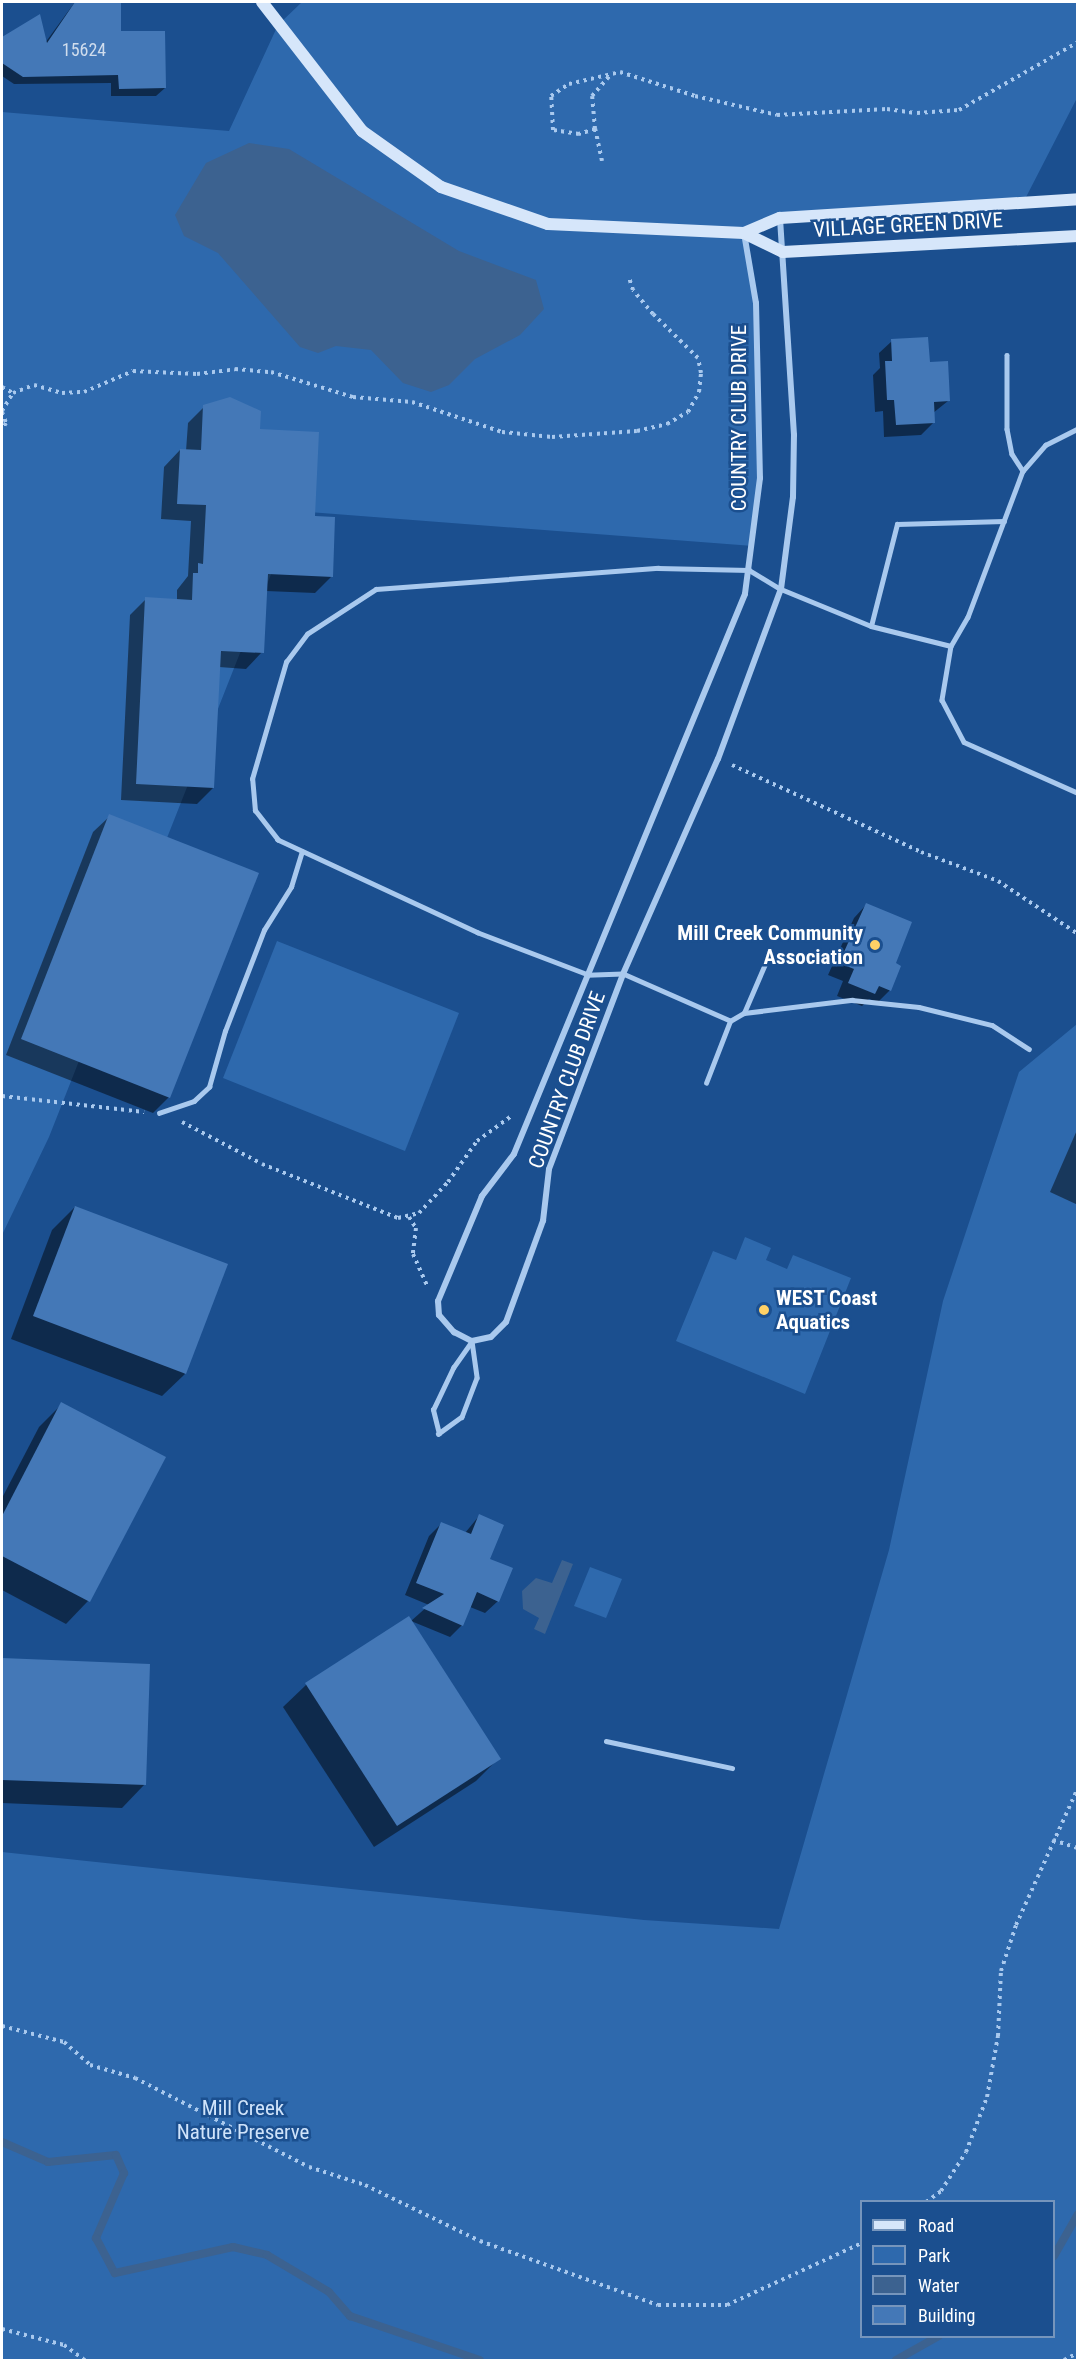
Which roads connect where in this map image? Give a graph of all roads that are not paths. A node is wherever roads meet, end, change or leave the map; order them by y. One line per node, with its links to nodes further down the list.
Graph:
1 (262, 2): 4 (street, VILLAGE GREEN DRIVE)
2 (1077, 199): 3 (street, VILLAGE GREEN DRIVE)
3 (780, 218): 4 (street, VILLAGE GREEN DRIVE); 6 (street, COUNTRY CLUB DRIVE)
4 (744, 232): 6 (street, VILLAGE GREEN DRIVE); 11 (street, COUNTRY CLUB DRIVE)
5 (1077, 236): 6 (street, VILLAGE GREEN DRIVE)
6 (783, 252): 12 (street, COUNTRY CLUB DRIVE)
7 (1007, 355): 9 (lane)
8 (1077, 429): 9 (lane)
9 (1023, 471): 10 (lane)
10 (1004, 521): 13 (lane); 14 (lane)
11 (749, 570): 12 (lane); 16 (lane); 19 (street, COUNTRY CLUB DRIVE)
12 (781, 589): 13 (lane); 18 (street, COUNTRY CLUB DRIVE)
13 (871, 626): 14 (lane)
14 (951, 646): 15 (lane)
15 (1077, 793)
16 (302, 852): 19 (lane); 24 (lane)
17 (765, 964): 20 (lane)
18 (623, 974): 19 (lane); 21 (lane); 25 (street, COUNTRY CLUB DRIVE)
19 (588, 975): 25 (street, COUNTRY CLUB DRIVE)
20 (744, 1013): 21 (lane); 22 (lane)
21 (730, 1021): 23 (lane)
22 (1029, 1049)
23 (706, 1083)
24 (159, 1113)
25 (472, 1341): 25 (lane)
26 (606, 1741): 27 (lane)
27 (732, 1768)

